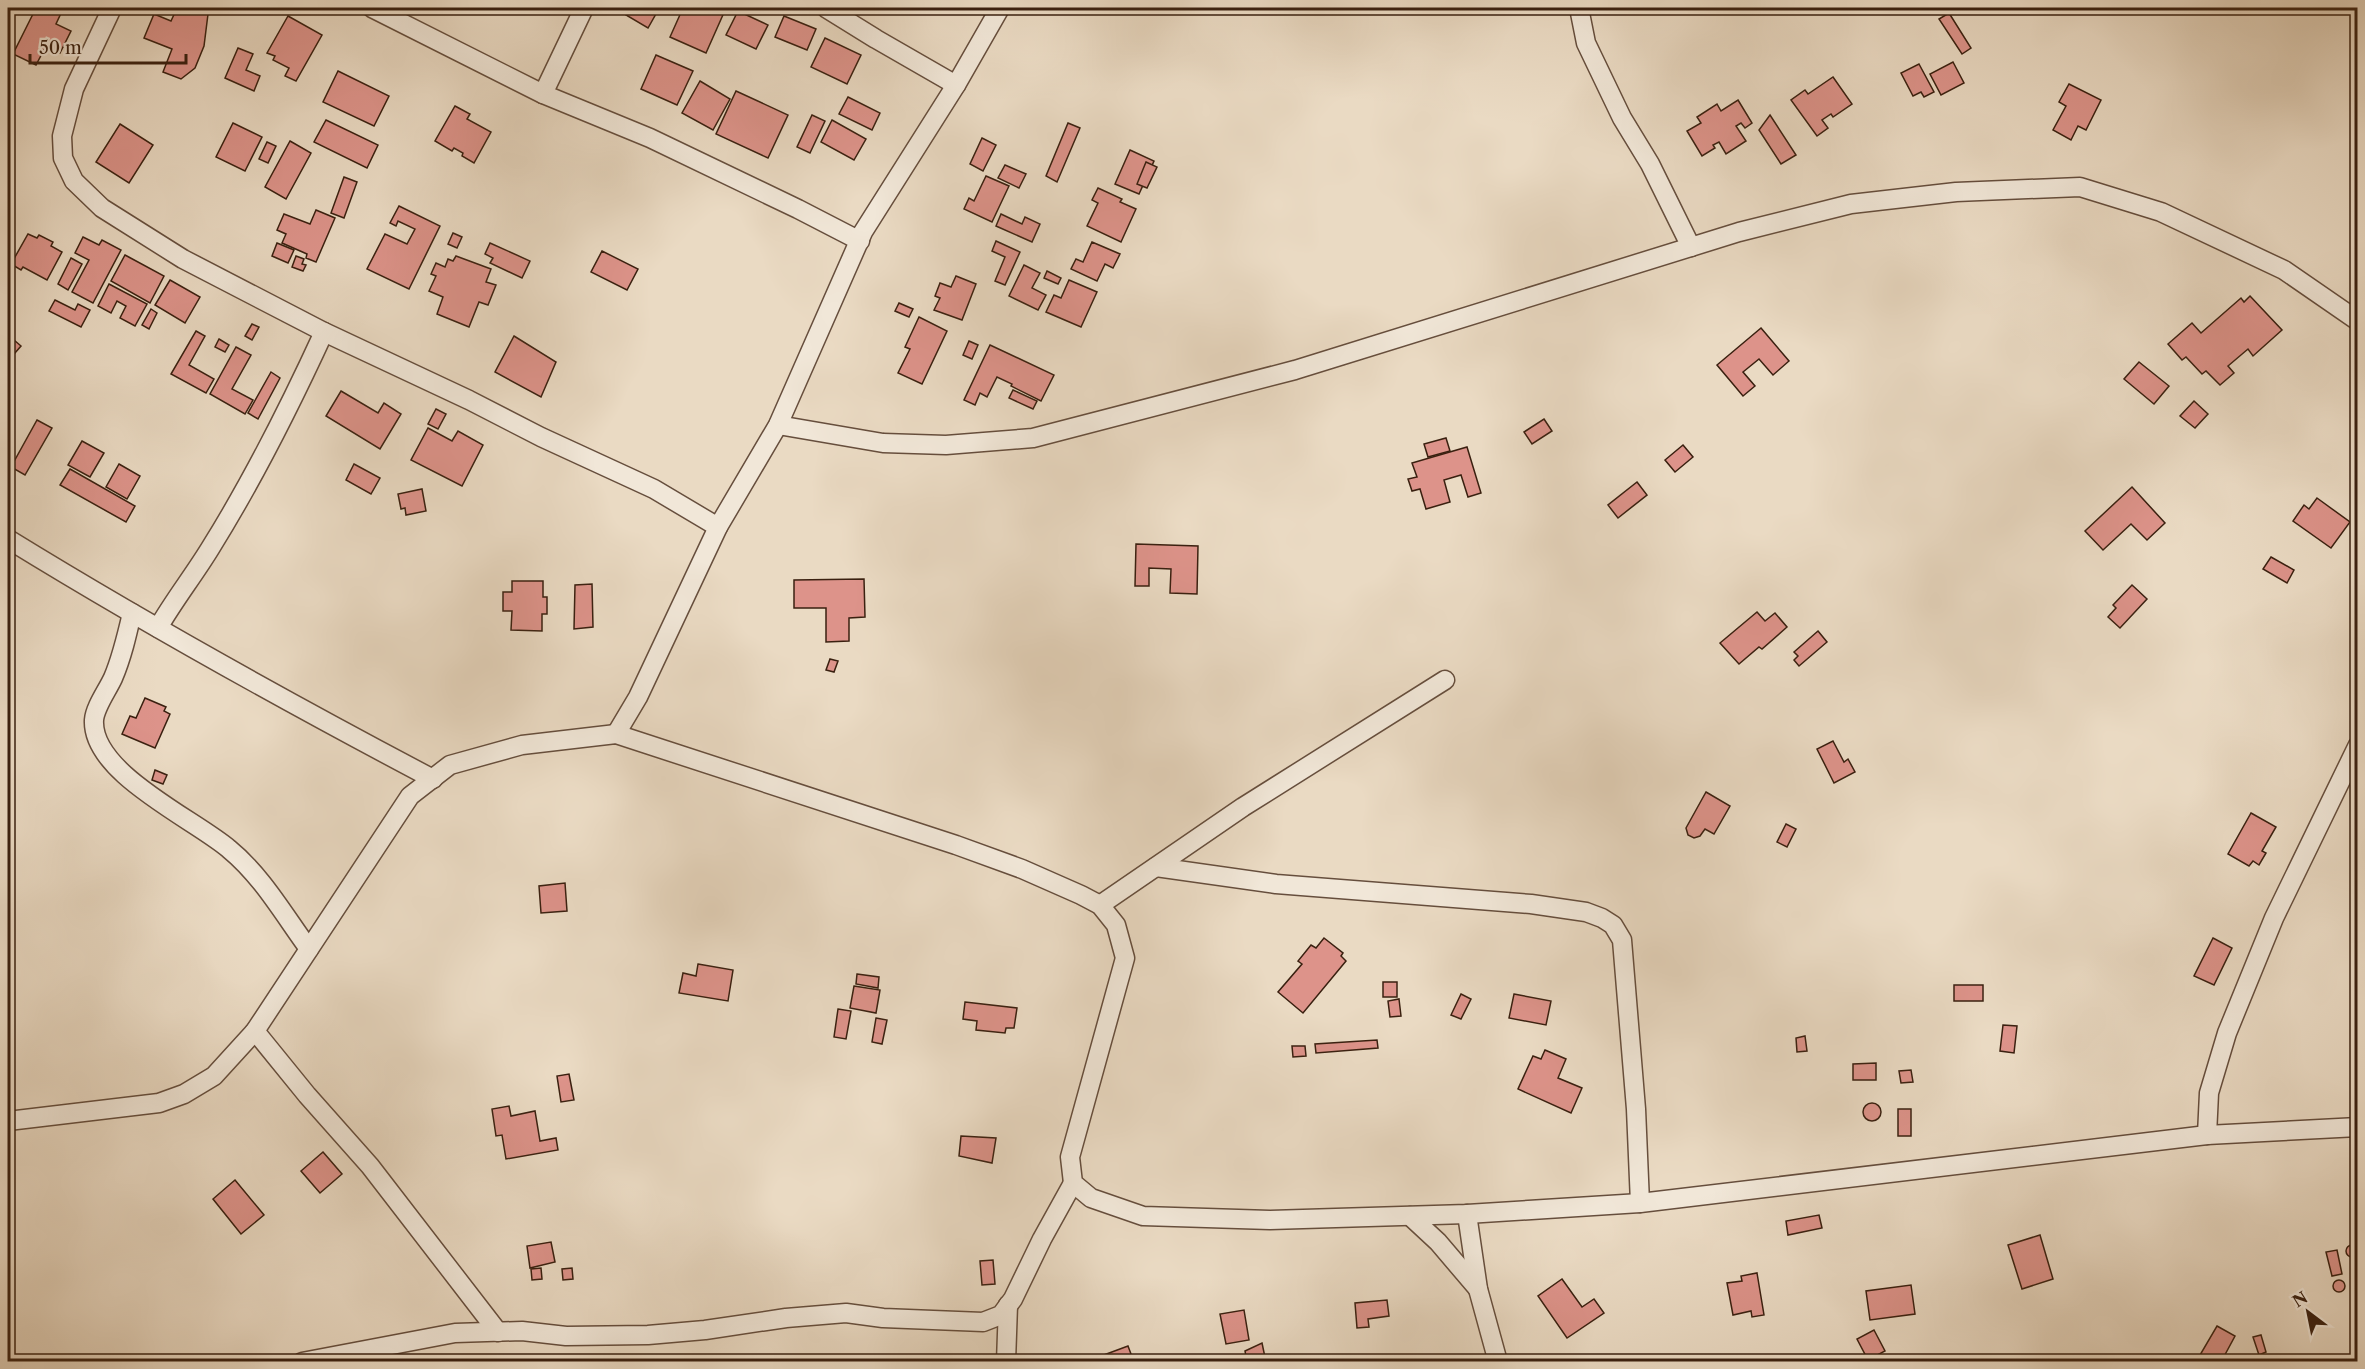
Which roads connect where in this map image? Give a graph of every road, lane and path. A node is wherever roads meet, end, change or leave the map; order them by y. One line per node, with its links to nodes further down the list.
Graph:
1 (112, 8): 12 (street)
2 (372, 8): 8 (street)
3 (584, 8): 8 (street)
4 (826, 8): 7 (street)
5 (1000, 8): 7 (street)
6 (1580, 8): 10 (street)
7 (956, 85): 9 (street)
8 (543, 94): 9 (street)
9 (860, 241): 13 (street)
10 (1691, 247): 11 (street); 13 (street)
11 (2358, 321)
12 (324, 332): 14 (street); 17 (street)
13 (778, 425): 14 (street)
14 (718, 528): 19 (street)
15 (8, 539): 16 (street)
16 (132, 613): 17 (street); 24 (street)
17 (158, 628): 21 (street)
18 (1445, 680): 22 (street)
19 (616, 734): 21 (street); 23 (street)
20 (2358, 745): 28 (street)
21 (433, 779): 24 (street)
22 (1156, 867): 23 (street); 30 (street)
23 (1100, 905): 29 (street)
24 (309, 949): 25 (street)
25 (255, 1031): 26 (street); 35 (street)
26 (8, 1120)
27 (2358, 1127): 28 (street)
28 (2207, 1135): 30 (street)
29 (1073, 1183): 32 (street); 34 (street)
30 (1640, 1203): 31 (street)
31 (1467, 1214): 32 (street); 33 (street)
32 (1410, 1216): 33 (street)
33 (1478, 1289): 38 (street)
34 (1008, 1305): 35 (street); 37 (street)
35 (498, 1332): 36 (street)
36 (302, 1362)
37 (1006, 1362)
38 (1498, 1362)

